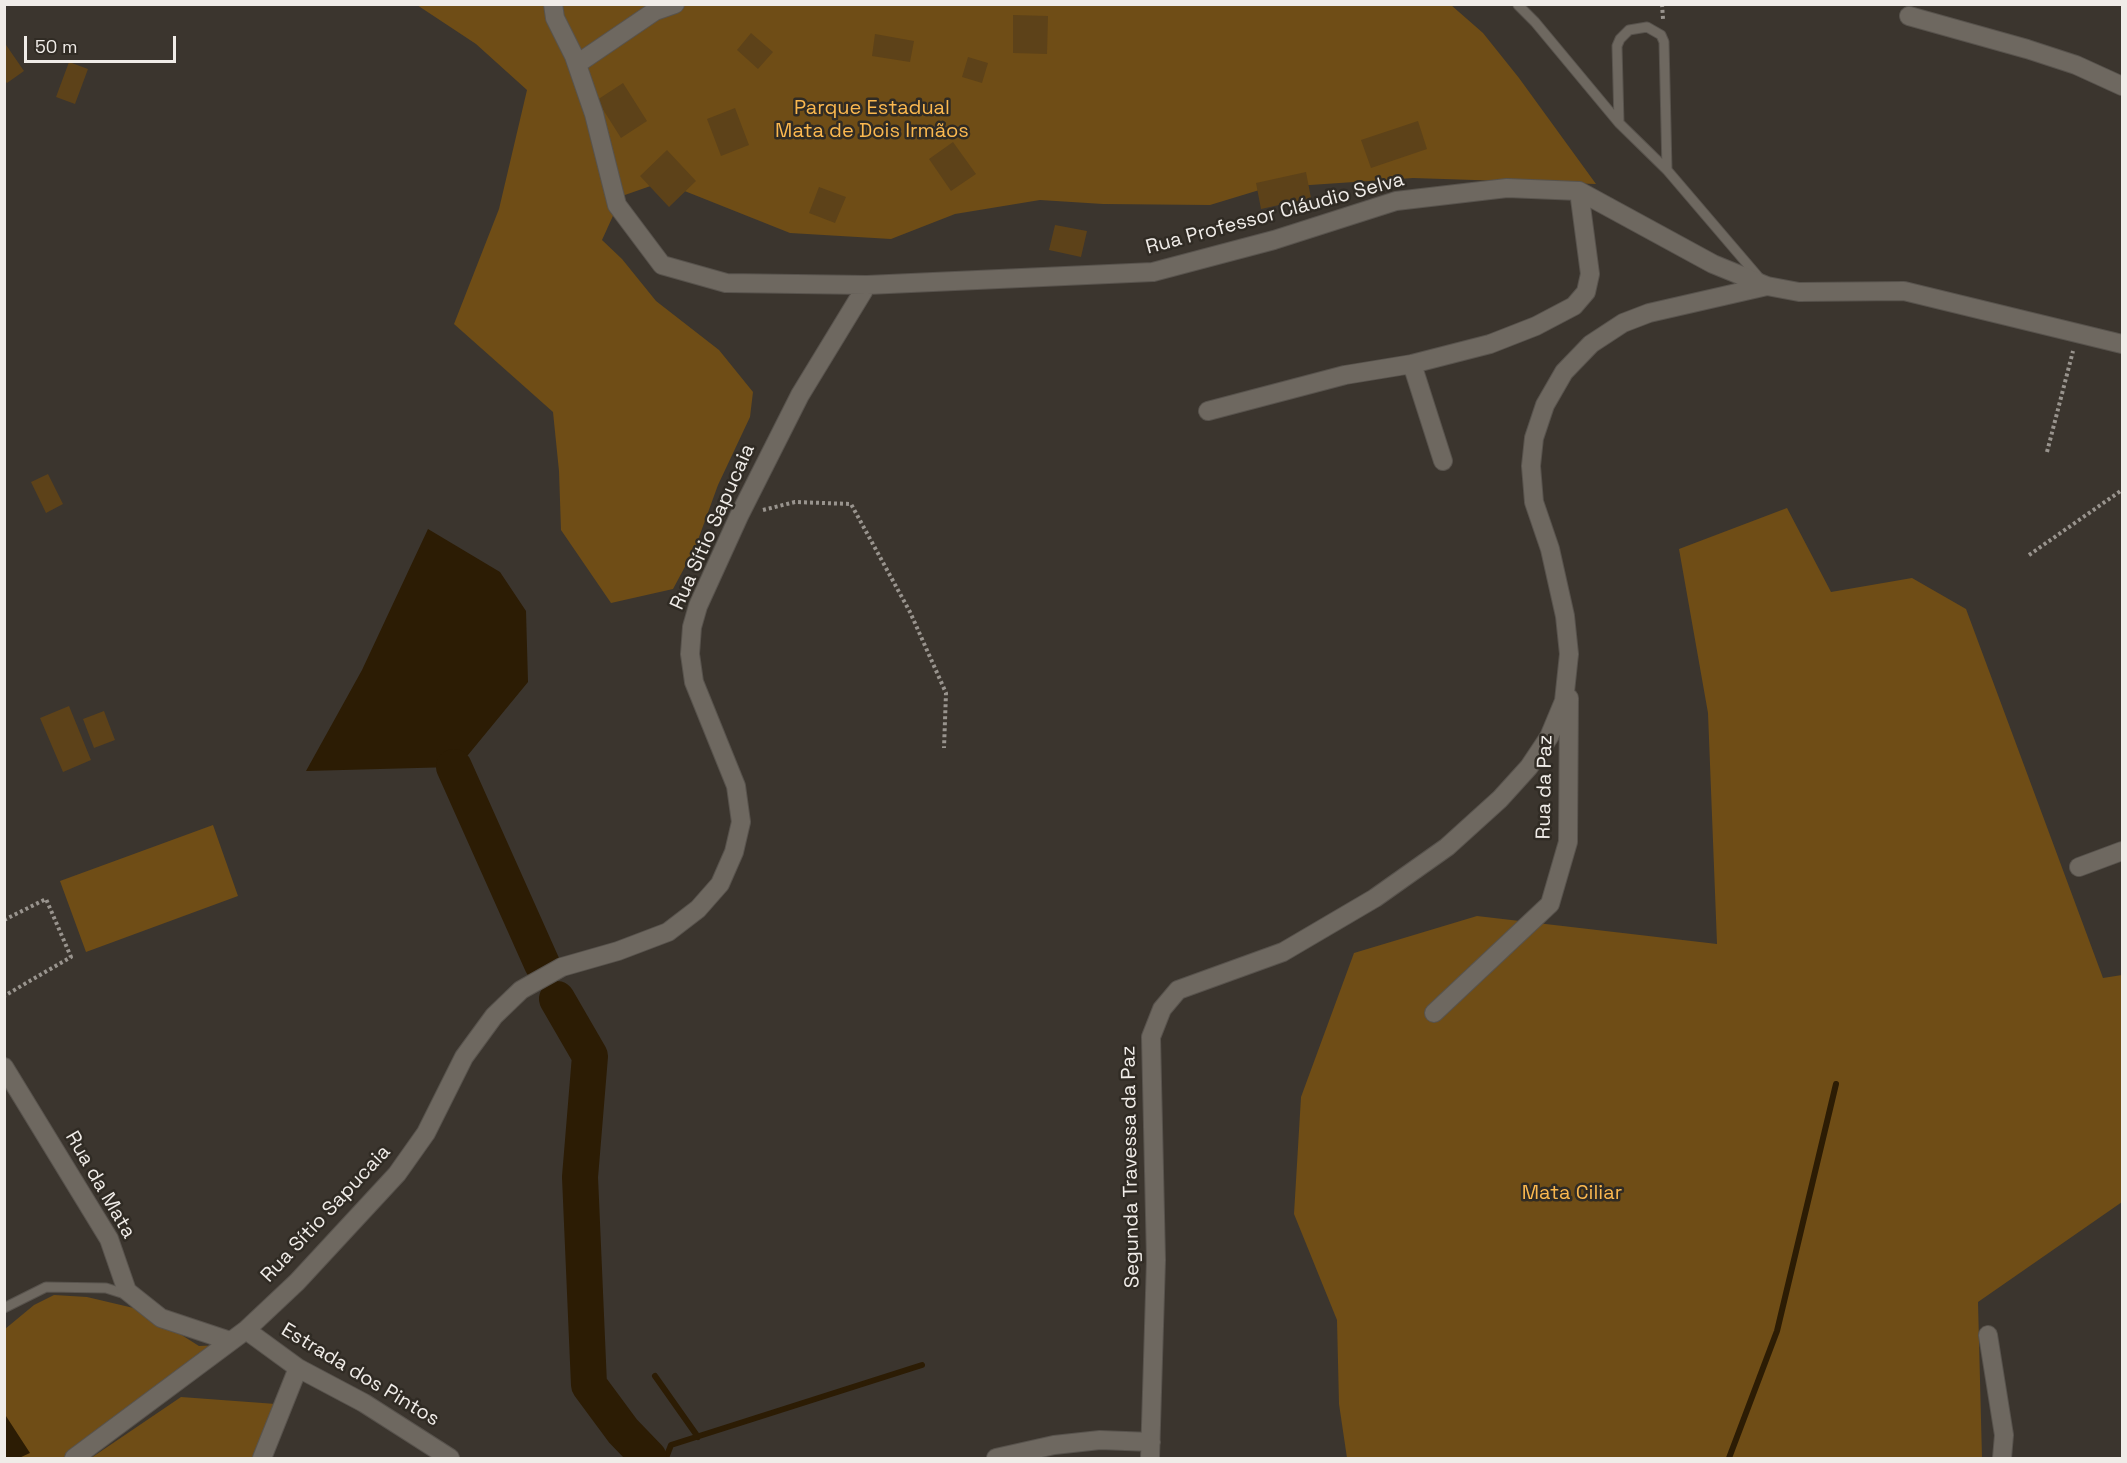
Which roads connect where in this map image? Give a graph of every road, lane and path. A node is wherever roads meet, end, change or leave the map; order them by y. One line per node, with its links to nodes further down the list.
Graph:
1 (553, 4): 7 (street, Rua Professor Cláudio Selva)
2 (675, 4): 7 (street)
3 (1662, 4): 6 (path)
4 (1518, 5): 9 (lane)
5 (1909, 16): 8 (street)
6 (1663, 19)
7 (577, 64): 12 (street, Rua Professor Cláudio Selva)
8 (2122, 86)
9 (1619, 123): 10 (lane); 10 (lane)
10 (1667, 170): 13 (lane)
11 (1579, 191): 12 (street, Rua Professor Cláudio Selva); 13 (street, Rua Professor Cláudio Selva); 16 (street)
12 (867, 285): 21 (street, Rua Sítio Sapucaia)
13 (1767, 286): 14 (street, Rua Professor Cláudio Selva); 23 (street, Segunda Travessa da Paz)
14 (2077, 335): 15 (street, Rua Professor Cláudio Selva); 18 (path)
15 (2122, 344)
16 (1412, 364): 17 (street); 19 (street)
17 (1208, 411)
18 (2047, 452)
19 (1443, 461)
20 (2122, 490): 22 (path)
21 (739, 516): 24 (path); 33 (street, Rua Sítio Sapucaia)
22 (2029, 555)
23 (1569, 654): 29 (street, Rua da Paz); 37 (street, Segunda Travessa da Paz)
24 (944, 748)
25 (2122, 850): 26 (street)
26 (2079, 867)
27 (4, 920): 28 (path)
28 (4, 996)
29 (1434, 1013)
30 (4, 1067): 31 (street, Rua da Mata)
31 (136, 1298): 32 (lane); 35 (street, Rua da Mata)
32 (4, 1308)
33 (246, 1330): 35 (street); 36 (street, Estrada dos Pintos)
34 (1988, 1335): 42 (street)
35 (230, 1341): 38 (street)
36 (298, 1368): 39 (street); 40 (street, Estrada dos Pintos)
37 (1151, 1450): 41 (street)
38 (74, 1458)
39 (262, 1458)
40 (450, 1458)
41 (996, 1458)
42 (2002, 1458)

